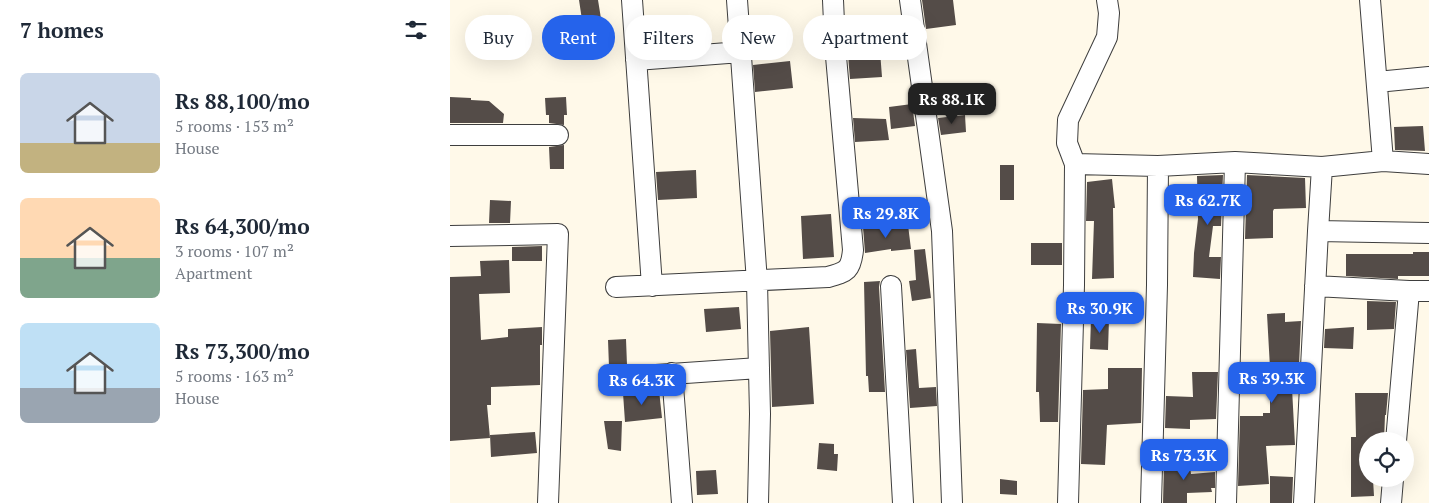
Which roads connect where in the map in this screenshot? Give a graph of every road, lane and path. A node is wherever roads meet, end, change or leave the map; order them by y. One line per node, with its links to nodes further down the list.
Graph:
1 (632, 0): 7 (street)
2 (738, 0): 8 (street)
3 (833, 0): 9 (street)
4 (910, 0): 10 (street)
5 (1107, 0): 21 (street)
6 (1370, 0): 16 (street)
7 (633, 15)
8 (739, 15)
9 (834, 15)
10 (911, 15)
11 (636, 60): 29 (street)
12 (742, 60): 28 (street)
13 (836, 60): 28 (street)
14 (917, 60): 44 (street)
15 (1429, 77): 16 (street)
16 (1377, 82): 19 (street)
17 (450, 135): 18 (street)
18 (558, 135)
19 (1382, 161): 22 (street); 24 (street)
20 (1235, 162): 23 (street); 24 (street); 47 (street)
21 (1075, 164): 23 (street); 45 (street)
22 (1429, 164)
23 (1158, 166): 46 (street)
24 (1322, 167): 25 (street)
25 (1318, 231): 26 (street); 31 (street)
26 (1429, 233)
27 (450, 236): 40 (street)
28 (757, 282): 29 (street); 35 (street)
29 (652, 286): 32 (street)
30 (891, 286): 43 (street)
31 (1315, 286): 33 (street); 48 (street)
32 (616, 287)
33 (1408, 290): 34 (street); 38 (street)
34 (1429, 292)
35 (759, 368): 36 (street); 42 (street)
36 (672, 373): 37 (street); 41 (street)
37 (612, 378)
38 (1397, 432)
39 (1392, 487): 49 (street)
40 (548, 503)
41 (682, 503)
42 (758, 503)
43 (903, 503)
44 (952, 503)
45 (1068, 503)
46 (1151, 503)
47 (1226, 503)
48 (1304, 503)
49 (1391, 503)

